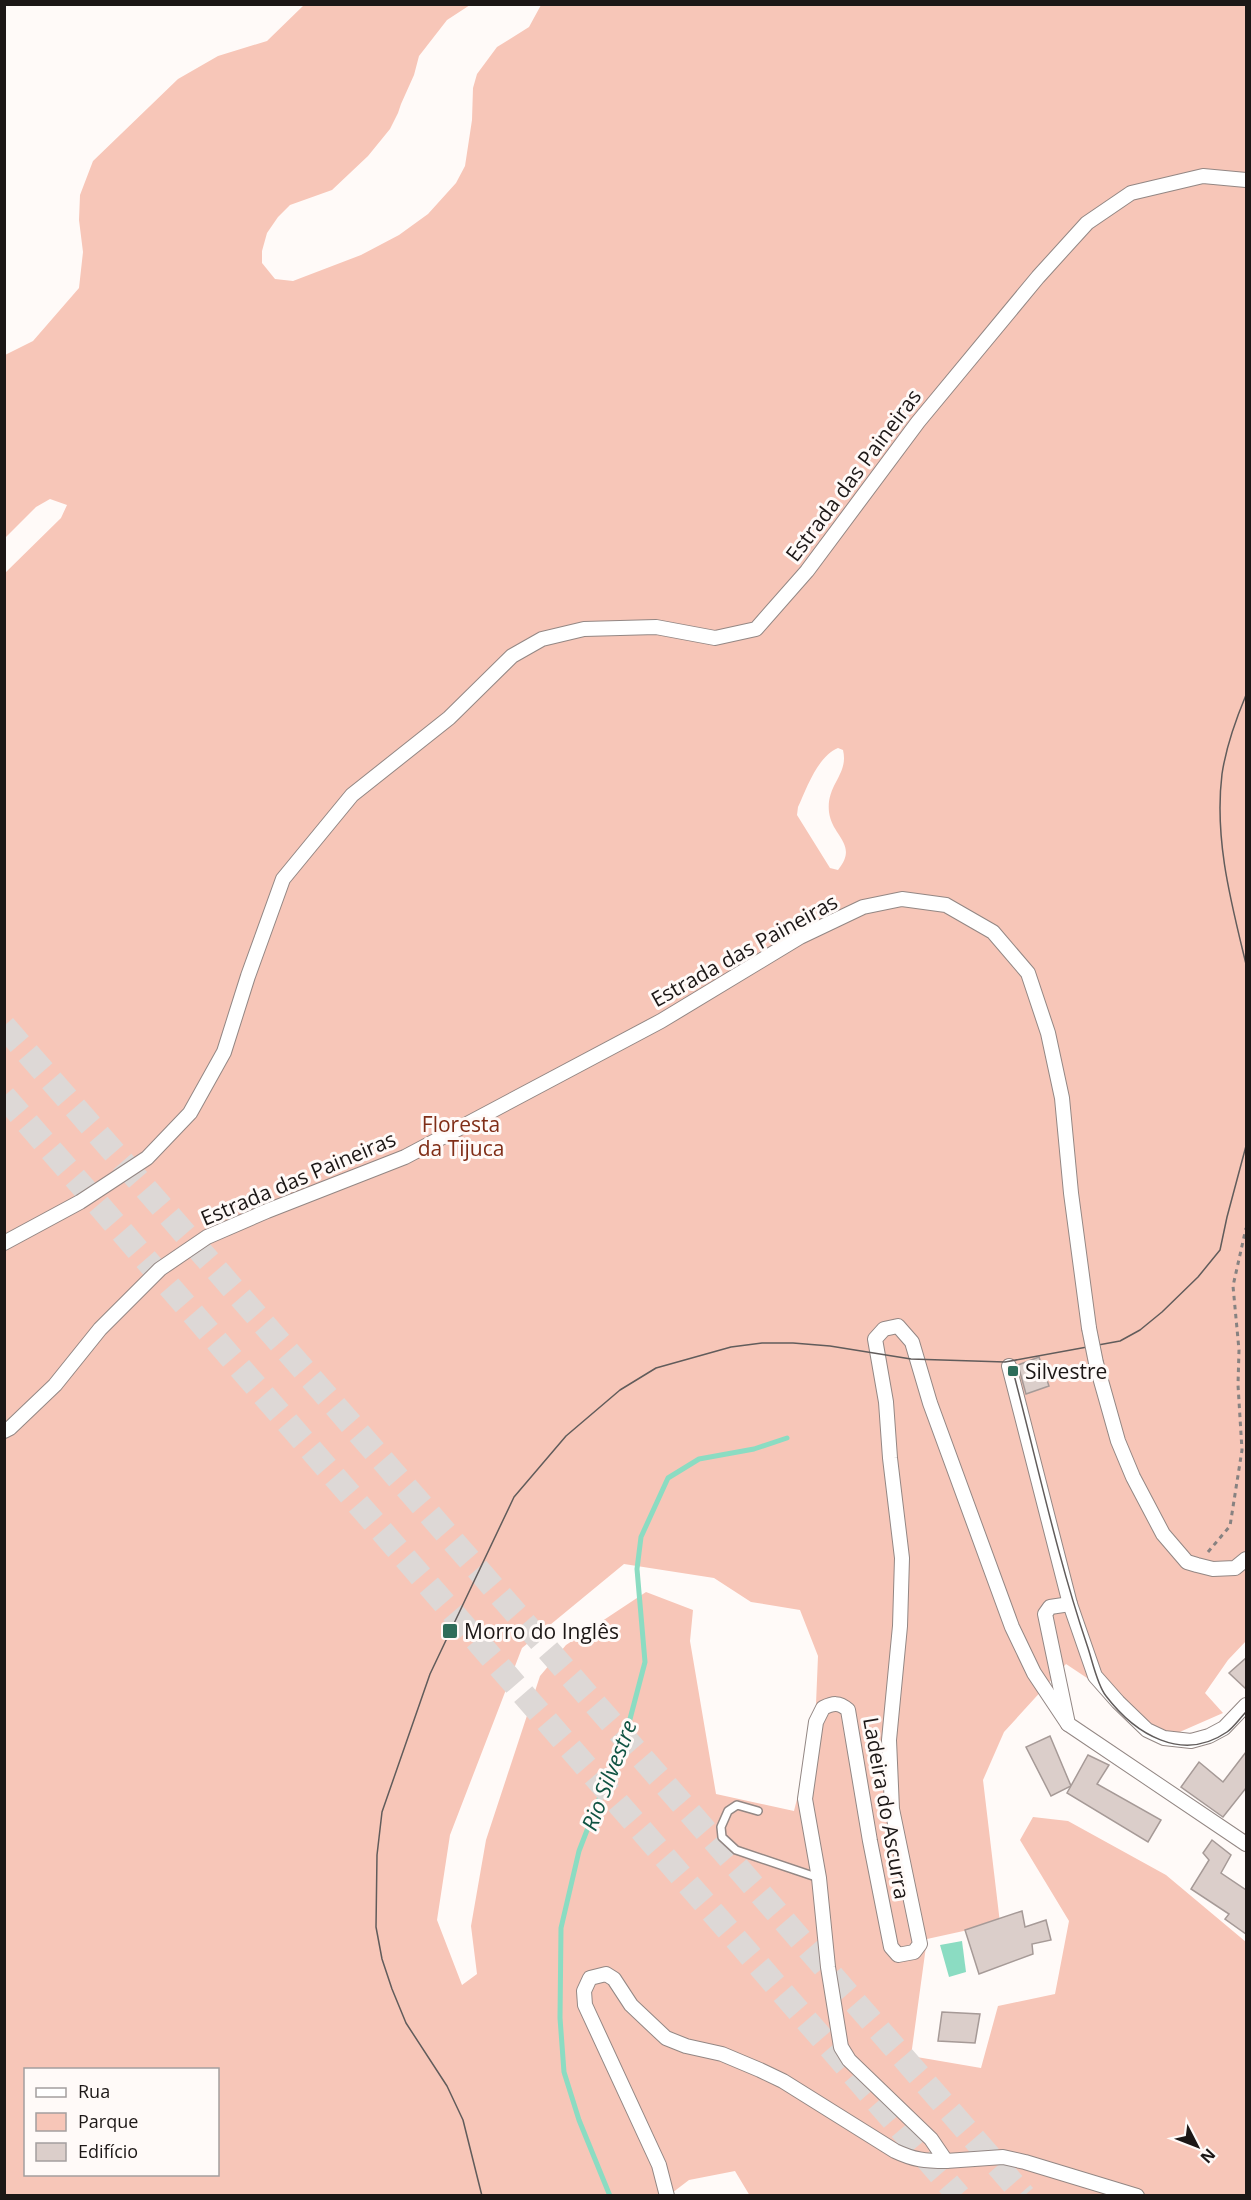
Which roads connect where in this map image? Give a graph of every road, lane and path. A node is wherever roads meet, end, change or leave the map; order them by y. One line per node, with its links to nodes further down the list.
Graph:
1 (1246, 180): 3 (street, Estrada das Paineiras)
2 (1246, 1228): 7 (path)
3 (4, 1243)
4 (1009, 1366): 8 (street)
5 (4, 1431): 7 (street, Estrada das Paineiras, bridge)
6 (1246, 1559): 7 (street)
7 (1197, 1565)
8 (1070, 1604): 9 (street); 10 (street)
9 (1246, 1705)
10 (1068, 1724): 12 (street); 13 (street, Ladeira do Ascurra)
11 (758, 1810): 13 (lane)
12 (1246, 1844)
13 (819, 1878): 14 (street, Ladeira do Ascurra)
14 (946, 2161): 15 (street); 16 (street)
15 (667, 2196)
16 (1137, 2196)

